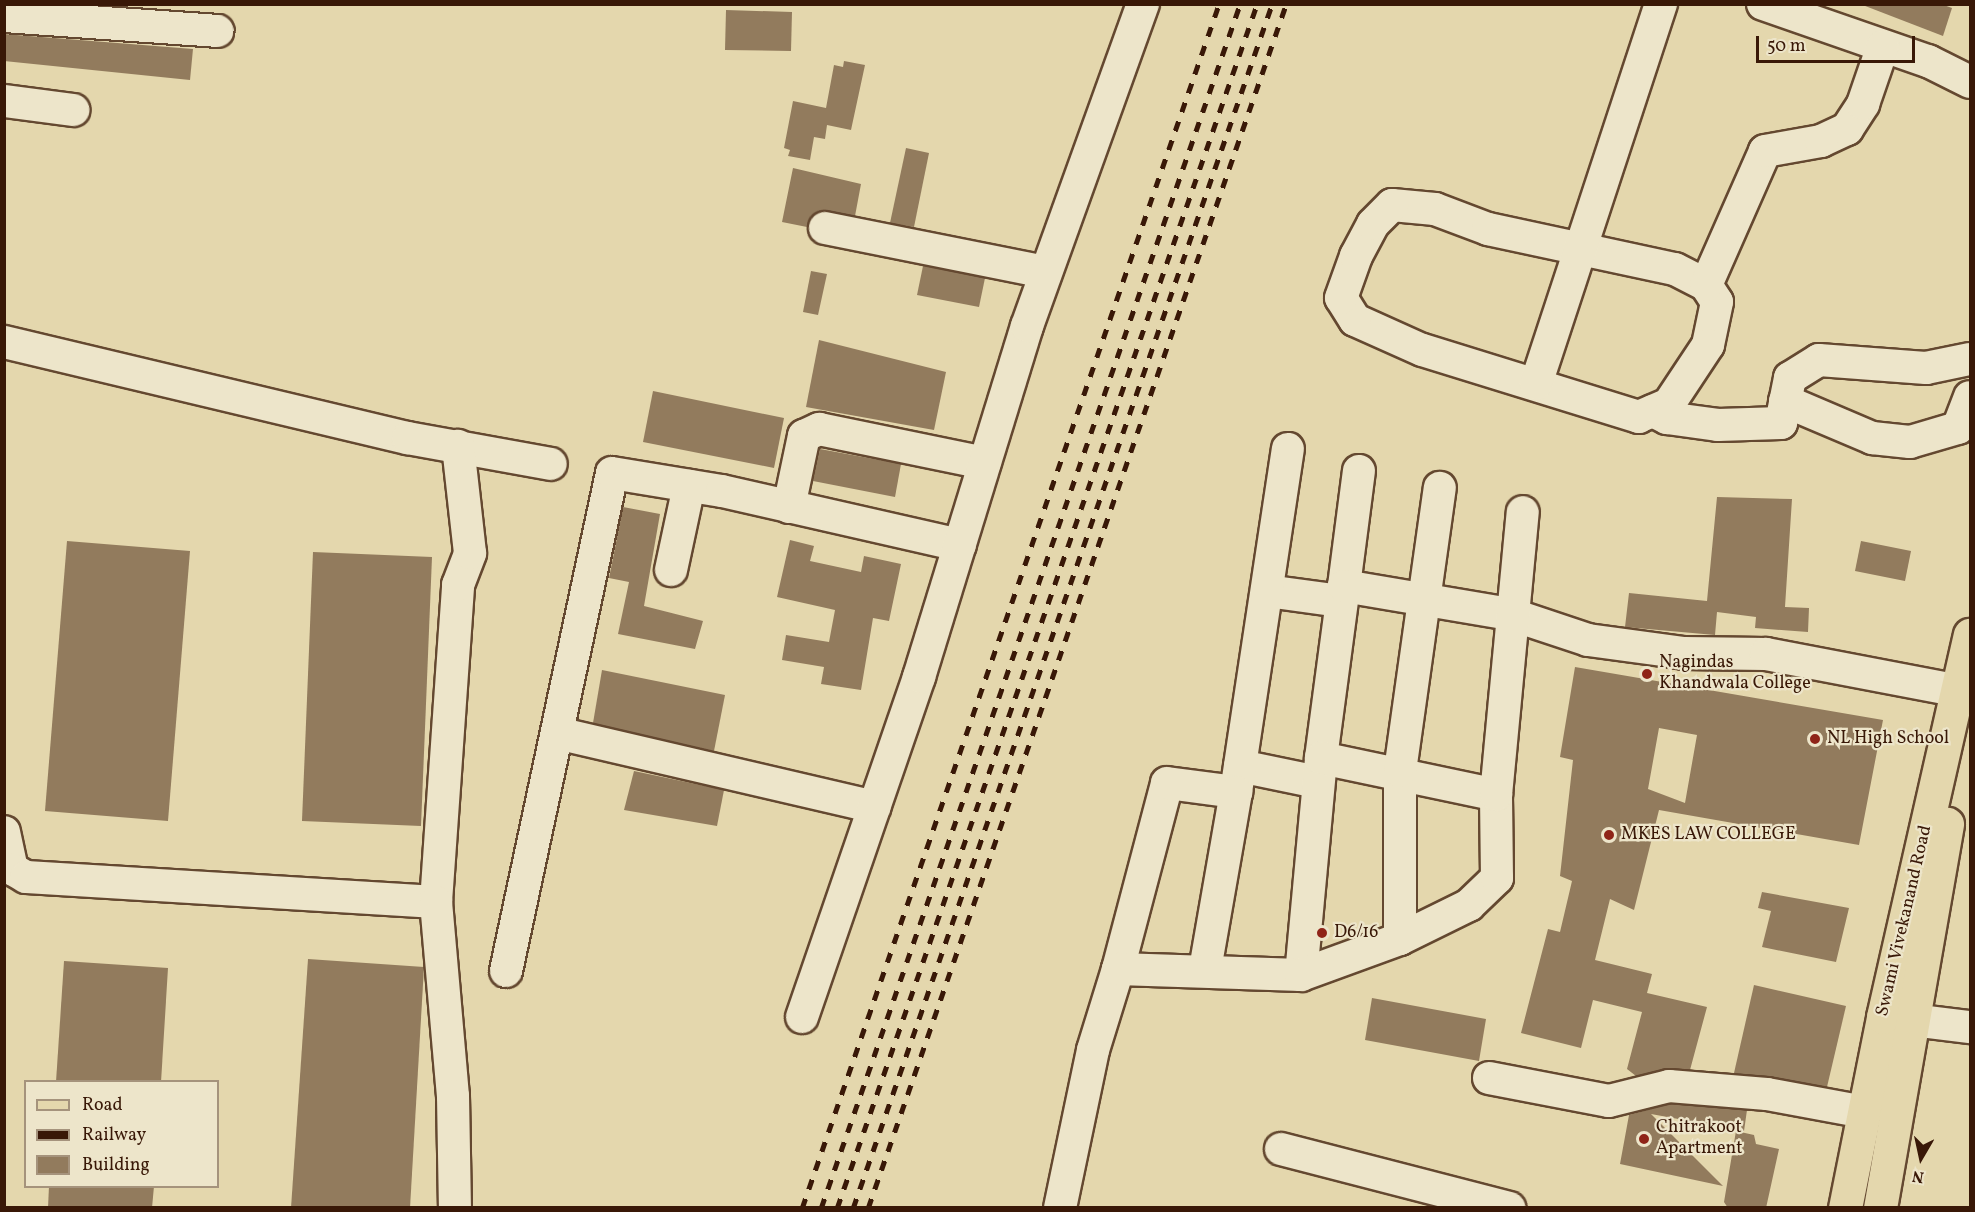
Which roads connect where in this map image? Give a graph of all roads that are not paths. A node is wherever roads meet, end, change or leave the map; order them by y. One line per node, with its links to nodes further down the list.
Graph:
1 (1143, 4): 12 (street)
2 (1661, 4): 11 (street)
3 (1763, 4): 6 (street)
4 (4, 16): 5 (street)
5 (217, 31)
6 (1882, 45): 7 (street); 13 (street)
7 (1971, 82)
8 (4, 101): 9 (street)
9 (73, 110)
10 (825, 228): 12 (street)
11 (1581, 248): 13 (street); 16 (street); 16 (street)
12 (1046, 272): 22 (street)
13 (1706, 285): 19 (street)
14 (4, 342): 20 (street)
15 (1971, 359): 18 (street)
16 (1536, 384): 19 (street)
17 (1971, 397): 18 (street)
18 (1785, 400): 19 (street)
19 (1653, 411)
20 (458, 446): 23 (street); 45 (street)
21 (1288, 449): 31 (street)
22 (985, 463): 27 (street); 29 (street)
23 (551, 464)
24 (1359, 471): 32 (street)
25 (689, 486): 27 (street); 30 (street); 38 (street)
26 (1440, 488): 33 (street)
27 (789, 507): 29 (street)
28 (1523, 512): 34 (street)
29 (960, 545): 43 (street)
30 (671, 570)
31 (1267, 591): 32 (street); 41 (street)
32 (1343, 594): 33 (street); 39 (street)
33 (1425, 597): 34 (street); 40 (street)
34 (1510, 614): 36 (street); 42 (street)
35 (1971, 635): 36 (main road, Swami Vivekanand Road)
36 (1964, 692): 52 (main road, Swami Vivekanand Road)
37 (1971, 729): 53 (main road, Swami Vivekanand Road)
38 (557, 733): 43 (street); 49 (street)
39 (1319, 770): 40 (street); 41 (street); 50 (street)
40 (1400, 771): 42 (street); 46 (street)
41 (1238, 779): 47 (street); 48 (street)
42 (1496, 795): 46 (street)
43 (874, 807): 51 (street)
44 (4, 832): 45 (street)
45 (436, 902): 58 (street)
46 (1400, 939): 50 (street)
47 (1118, 969): 48 (street); 59 (street)
48 (1205, 970): 50 (street)
49 (506, 971)
50 (1301, 975)
51 (802, 1017)
52 (1883, 1017): 53 (street); 56 (main road, Swami Vivekanand Road)
53 (1917, 1022): 54 (street); 62 (main road, Swami Vivekanand Road)
54 (1971, 1027)
55 (1489, 1078): 56 (street)
56 (1864, 1112): 61 (main road, Swami Vivekanand Road)
57 (1281, 1149): 60 (street)
58 (454, 1208)
59 (1060, 1208)
60 (1509, 1208)
61 (1845, 1208)
62 (1880, 1208)

